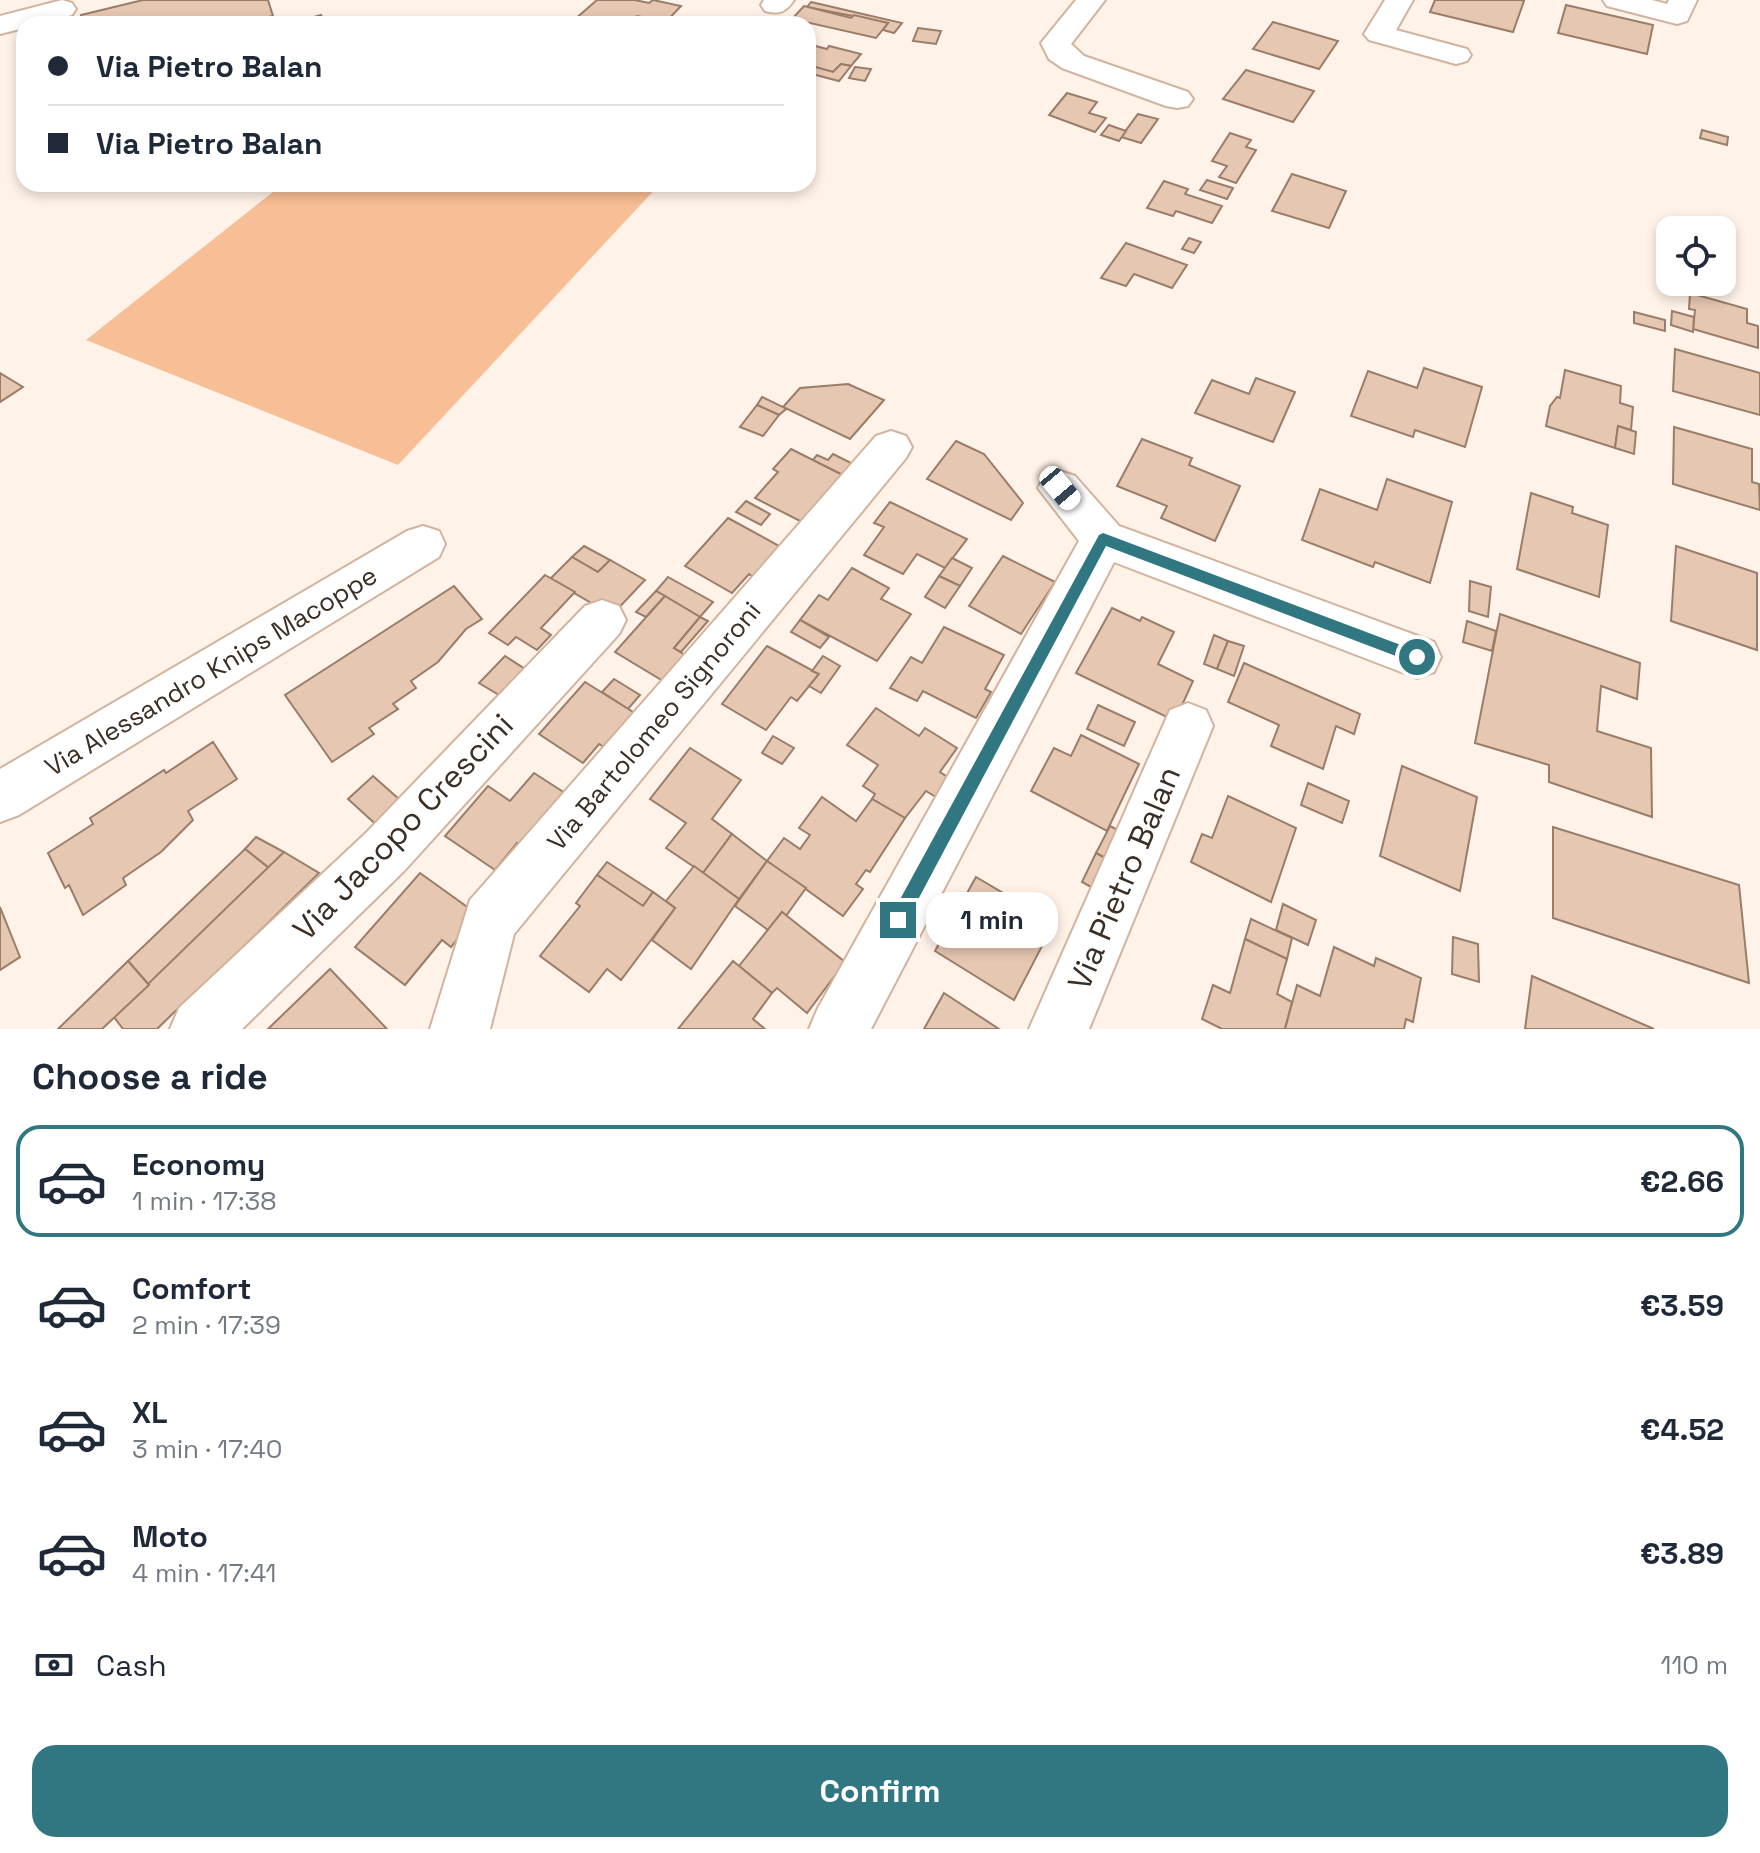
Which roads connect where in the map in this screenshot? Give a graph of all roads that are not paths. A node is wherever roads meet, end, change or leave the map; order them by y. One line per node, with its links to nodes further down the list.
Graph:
1 (1091, 0): 8 (street)
2 (1399, 0): 7 (street)
3 (1617, 0): 4 (street)
4 (1683, 0)
5 (62, 9): 6 (street)
6 (35, 16)
7 (1456, 55)
8 (1177, 99)
9 (891, 447): 18 (street, Via Bartolomeo Signoroni)
10 (1060, 488): 11 (street)
11 (1103, 539): 14 (street); 19 (street)
12 (423, 544): 16 (street, Via Alessandro Knips Macoppe)
13 (602, 620): 17 (street, Via Jacopo Crescini)
14 (1417, 657)
15 (1188, 726): 20 (street, Via Pietro Balan)
16 (0, 797)
17 (200, 1029)
18 (460, 1029)
19 (839, 1029)
20 (1059, 1029)

